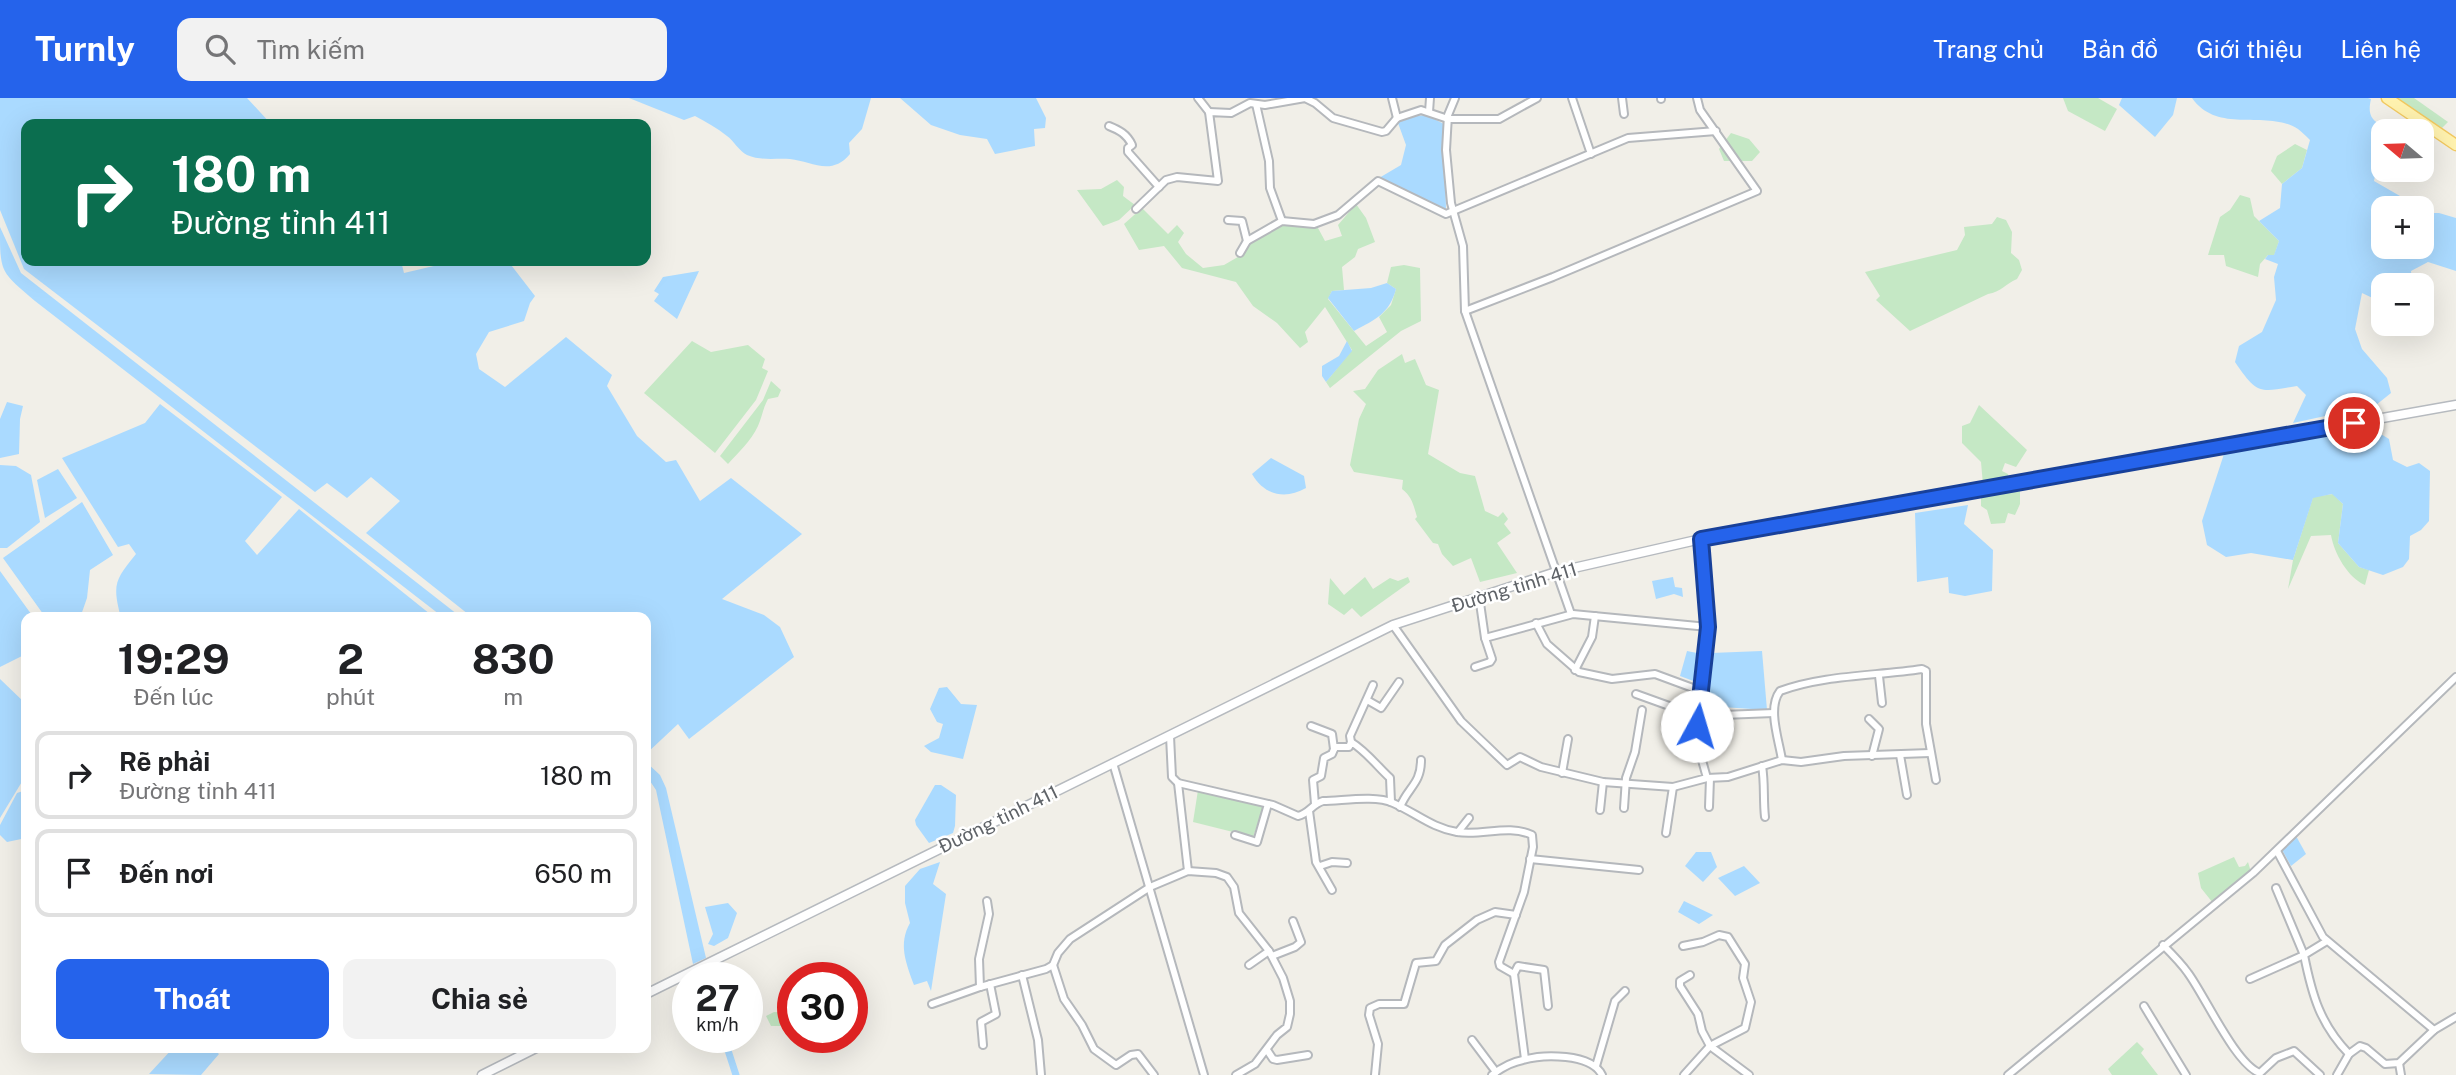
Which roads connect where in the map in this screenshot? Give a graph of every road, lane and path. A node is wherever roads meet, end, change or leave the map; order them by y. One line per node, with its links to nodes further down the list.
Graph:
1 (1198, 98): 12 (street)
2 (1305, 98): 11 (street); 15 (street)
3 (1392, 98): 15 (street)
4 (1430, 98): 13 (street)
5 (1455, 98): 16 (street)
6 (1537, 98): 16 (street)
7 (1572, 98): 20 (street)
8 (1622, 98): 14 (street)
9 (1697, 98): 18 (street)
10 (2387, 98): 19 (main road)
11 (1256, 104): 12 (street); 25 (street)
12 (1209, 112): 21 (street)
13 (1429, 112): 15 (street); 16 (street)
14 (1624, 114)
15 (1397, 118)
16 (1448, 118): 23 (street)
17 (1109, 125): 21 (street)
18 (1716, 131): 20 (street); 28 (street)
19 (2456, 145)
20 (1591, 154): 23 (street)
21 (1159, 187): 22 (street)
22 (1136, 209)
23 (1454, 212): 25 (street); 28 (street)
24 (1228, 220): 26 (street)
25 (1282, 221): 26 (street)
26 (1247, 241): 27 (street)
27 (1240, 253)
28 (1465, 311): 31 (street)
29 (2456, 404): 30 (main road, Đường tỉnh 411)
30 (1701, 539): 31 (main road, Đường tỉnh 411); 37 (street)
31 (1556, 572): 32 (main road, Đường tỉnh 411); 33 (street)
32 (1479, 596): 36 (main road, Đường tỉnh 411); 38 (street)
33 (1571, 614): 34 (street); 35 (street)
34 (1595, 616): 37 (street); 40 (street)
35 (1536, 623): 38 (street); 40 (street)
36 (1393, 625): 54 (main road, Đường tỉnh 411); 65 (street)
37 (1708, 627): 45 (street)
38 (1485, 638): 39 (street)
39 (1475, 667)
40 (1575, 670): 45 (street)
41 (1879, 676): 48 (street); 50 (street); 58 (street)
42 (2456, 677): 86 (street)
43 (1399, 681): 47 (street)
44 (1373, 685): 47 (street)
45 (1701, 691): 51 (street)
46 (1636, 694): 51 (street)
47 (1367, 700): 56 (street)
48 (1882, 703)
49 (1642, 710): 70 (street)
50 (1774, 713): 51 (street); 62 (street)
51 (1697, 716): 66 (street)
52 (1869, 719): 60 (street)
53 (1311, 726): 57 (street)
54 (1170, 736): 63 (main road, Đường tỉnh 411); 69 (street)
55 (1568, 739): 65 (street)
56 (1351, 742): 57 (street); 73 (street)
57 (1334, 749): 75 (street)
58 (1930, 753): 59 (street); 67 (street)
59 (1900, 755): 60 (street); 72 (street)
60 (1872, 756): 62 (street)
61 (1421, 760): 76 (street)
62 (1782, 760): 64 (street)
63 (1113, 764): 92 (street); 112 (main road, Đường tỉnh 411)
64 (1762, 766): 66 (street); 81 (street)
65 (1562, 773): 68 (street)
66 (1708, 778): 71 (street); 77 (street)
67 (1936, 780)
68 (1603, 782): 70 (street); 79 (street)
69 (1178, 783): 74 (street); 91 (street)
70 (1626, 783): 71 (street); 78 (street)
71 (1673, 787): 84 (street)
72 (1907, 794)
73 (1391, 802): 75 (street); 76 (street)
74 (1268, 804): 80 (street); 85 (street)
75 (1315, 804): 80 (street)
76 (1401, 807): 83 (street)
77 (1709, 807)
78 (1624, 808)
79 (1600, 810)
80 (1309, 811): 89 (street)
81 (1765, 817)
82 (1469, 818): 83 (street)
83 (1458, 832): 87 (street)
84 (1666, 833)
85 (1235, 835)
86 (2277, 850): 98 (street); 99 (street)
87 (1530, 859): 90 (street); 96 (street)
88 (1346, 863): 89 (street)
89 (1320, 866): 94 (street)
90 (1639, 870)
91 (1188, 871): 92 (street); 101 (street)
92 (1150, 887): 103 (street); 132 (street)
93 (2276, 887): 102 (street)
94 (1332, 890)
95 (987, 901): 110 (street)
96 (1516, 915): 105 (street); 135 (street)
97 (1293, 921): 101 (street)
98 (2327, 941): 102 (street); 117 (street)
99 (2163, 944): 139 (street); 141 (street)
100 (1683, 946): 120 (street)
101 (1271, 954): 104 (street); 121 (street)
102 (2304, 955): 108 (street); 123 (street)
103 (1053, 965): 106 (street); 131 (street)
104 (1249, 965)
105 (1514, 974): 114 (street); 125 (street)
106 (1022, 975): 109 (street); 130 (street)
107 (1690, 975): 120 (street)
108 (2250, 979)
109 (990, 984): 110 (street); 119 (street)
110 (980, 987): 113 (street)
111 (1625, 991): 127 (street)
112 (651, 992)
113 (936, 1003)
114 (1548, 1006)
115 (2144, 1006): 140 (street)
116 (2456, 1017): 117 (street)
117 (2434, 1030): 126 (street)
118 (1472, 1040): 128 (street)
119 (983, 1045)
120 (1710, 1046): 137 (street); 138 (street)
121 (1268, 1050): 124 (street); 134 (street)
122 (526, 1053): 129 (main road)
123 (2349, 1054): 126 (street); 142 (street)
124 (1308, 1055)
125 (1525, 1059): 127 (street); 128 (street)
126 (2399, 1063): 143 (street)
127 (1596, 1066): 136 (street)
128 (1494, 1074)
129 (482, 1075)
130 (1041, 1075)
131 (1154, 1075)
132 (1204, 1075)
133 (1228, 1075): 134 (street)
134 (1237, 1075)
135 (1375, 1075)
136 (1602, 1075)
137 (1684, 1075)
138 (1749, 1075)
139 (2008, 1075)
140 (2186, 1075)
141 (2320, 1075)
142 (2337, 1075)
143 (2401, 1075)

